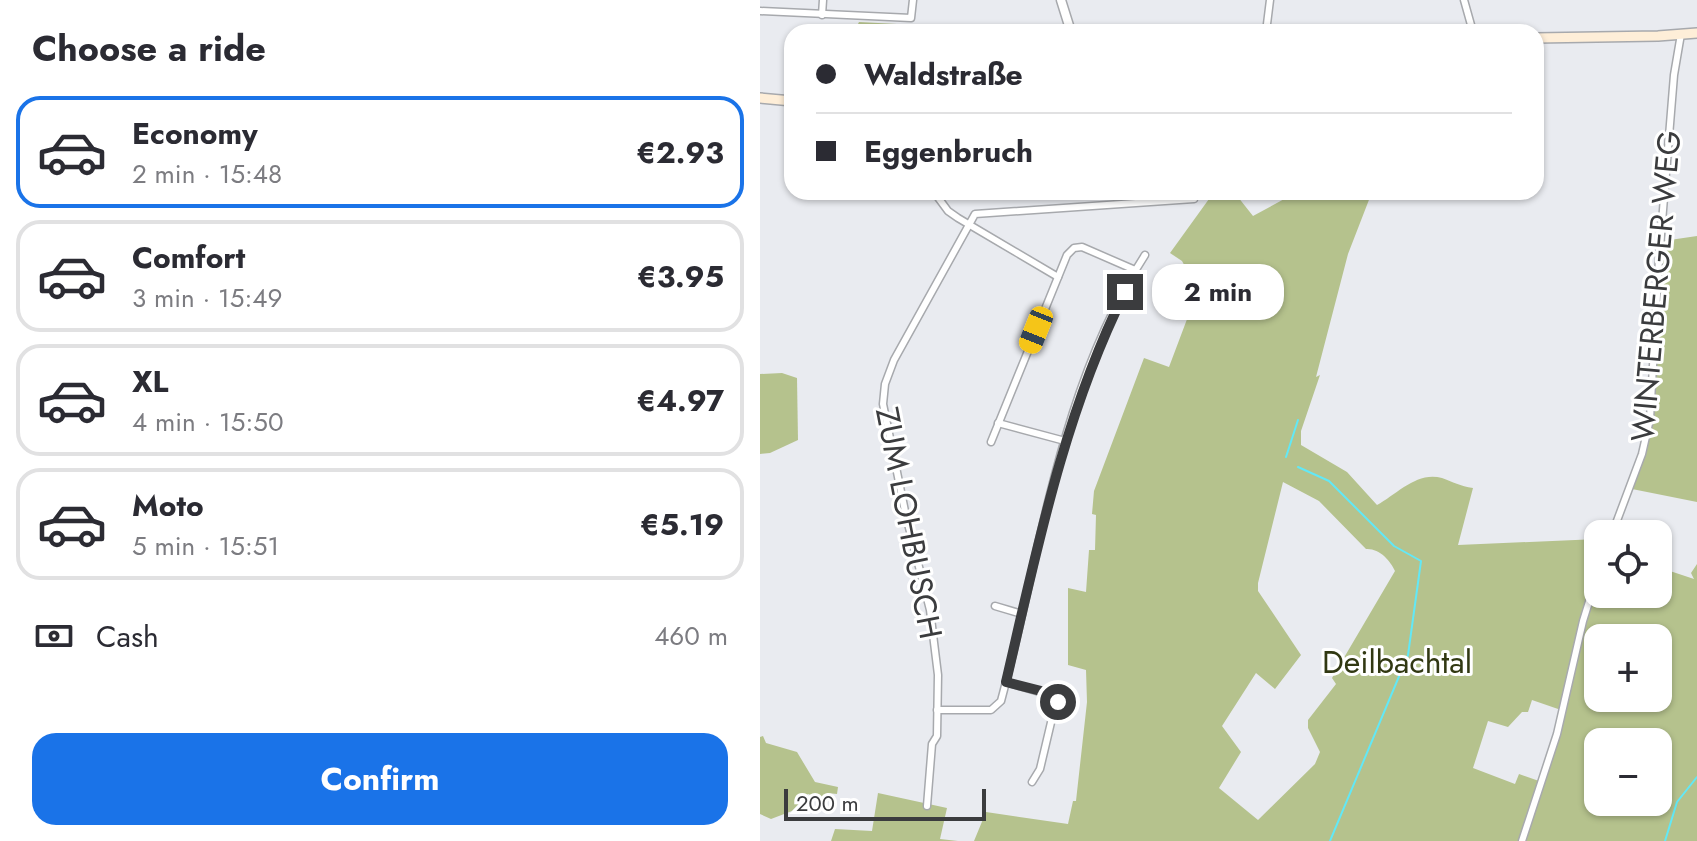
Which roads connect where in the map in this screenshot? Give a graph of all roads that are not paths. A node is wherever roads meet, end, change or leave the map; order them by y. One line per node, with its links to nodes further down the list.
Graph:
1 (823, 0): 7 (street)
2 (913, 0): 7 (street)
3 (1061, 0): 8 (street)
4 (1270, 0): 9 (street)
5 (1464, 0): 10 (street)
6 (760, 11): 7 (street)
7 (822, 15)
8 (1068, 24)
9 (1267, 24)
10 (1471, 24)
11 (1697, 33): 12 (main road)
12 (1681, 34): 13 (main road); 25 (street, WINTERBERGER WEG)
13 (1544, 38)
14 (760, 98): 15 (main road)
15 (784, 100)
16 (940, 200): 18 (street)
17 (1179, 200): 18 (street, ZUM LOHBUSCH)
18 (969, 224): 21 (street); 30 (street, ZUM LOHBUSCH)
19 (1145, 255): 20 (street)
20 (1135, 270): 21 (street); 23 (street)
21 (1058, 277): 22 (street)
22 (998, 423): 23 (street); 24 (street)
23 (1065, 441): 28 (street)
24 (991, 442)
25 (1617, 520)
26 (995, 606): 28 (street)
27 (1587, 608): 33 (street)
28 (1022, 614): 29 (street)
29 (1006, 682): 30 (street); 31 (street)
30 (937, 710): 32 (street, ZUM LOHBUSCH)
31 (1032, 782)
32 (927, 806)
33 (1522, 841)

